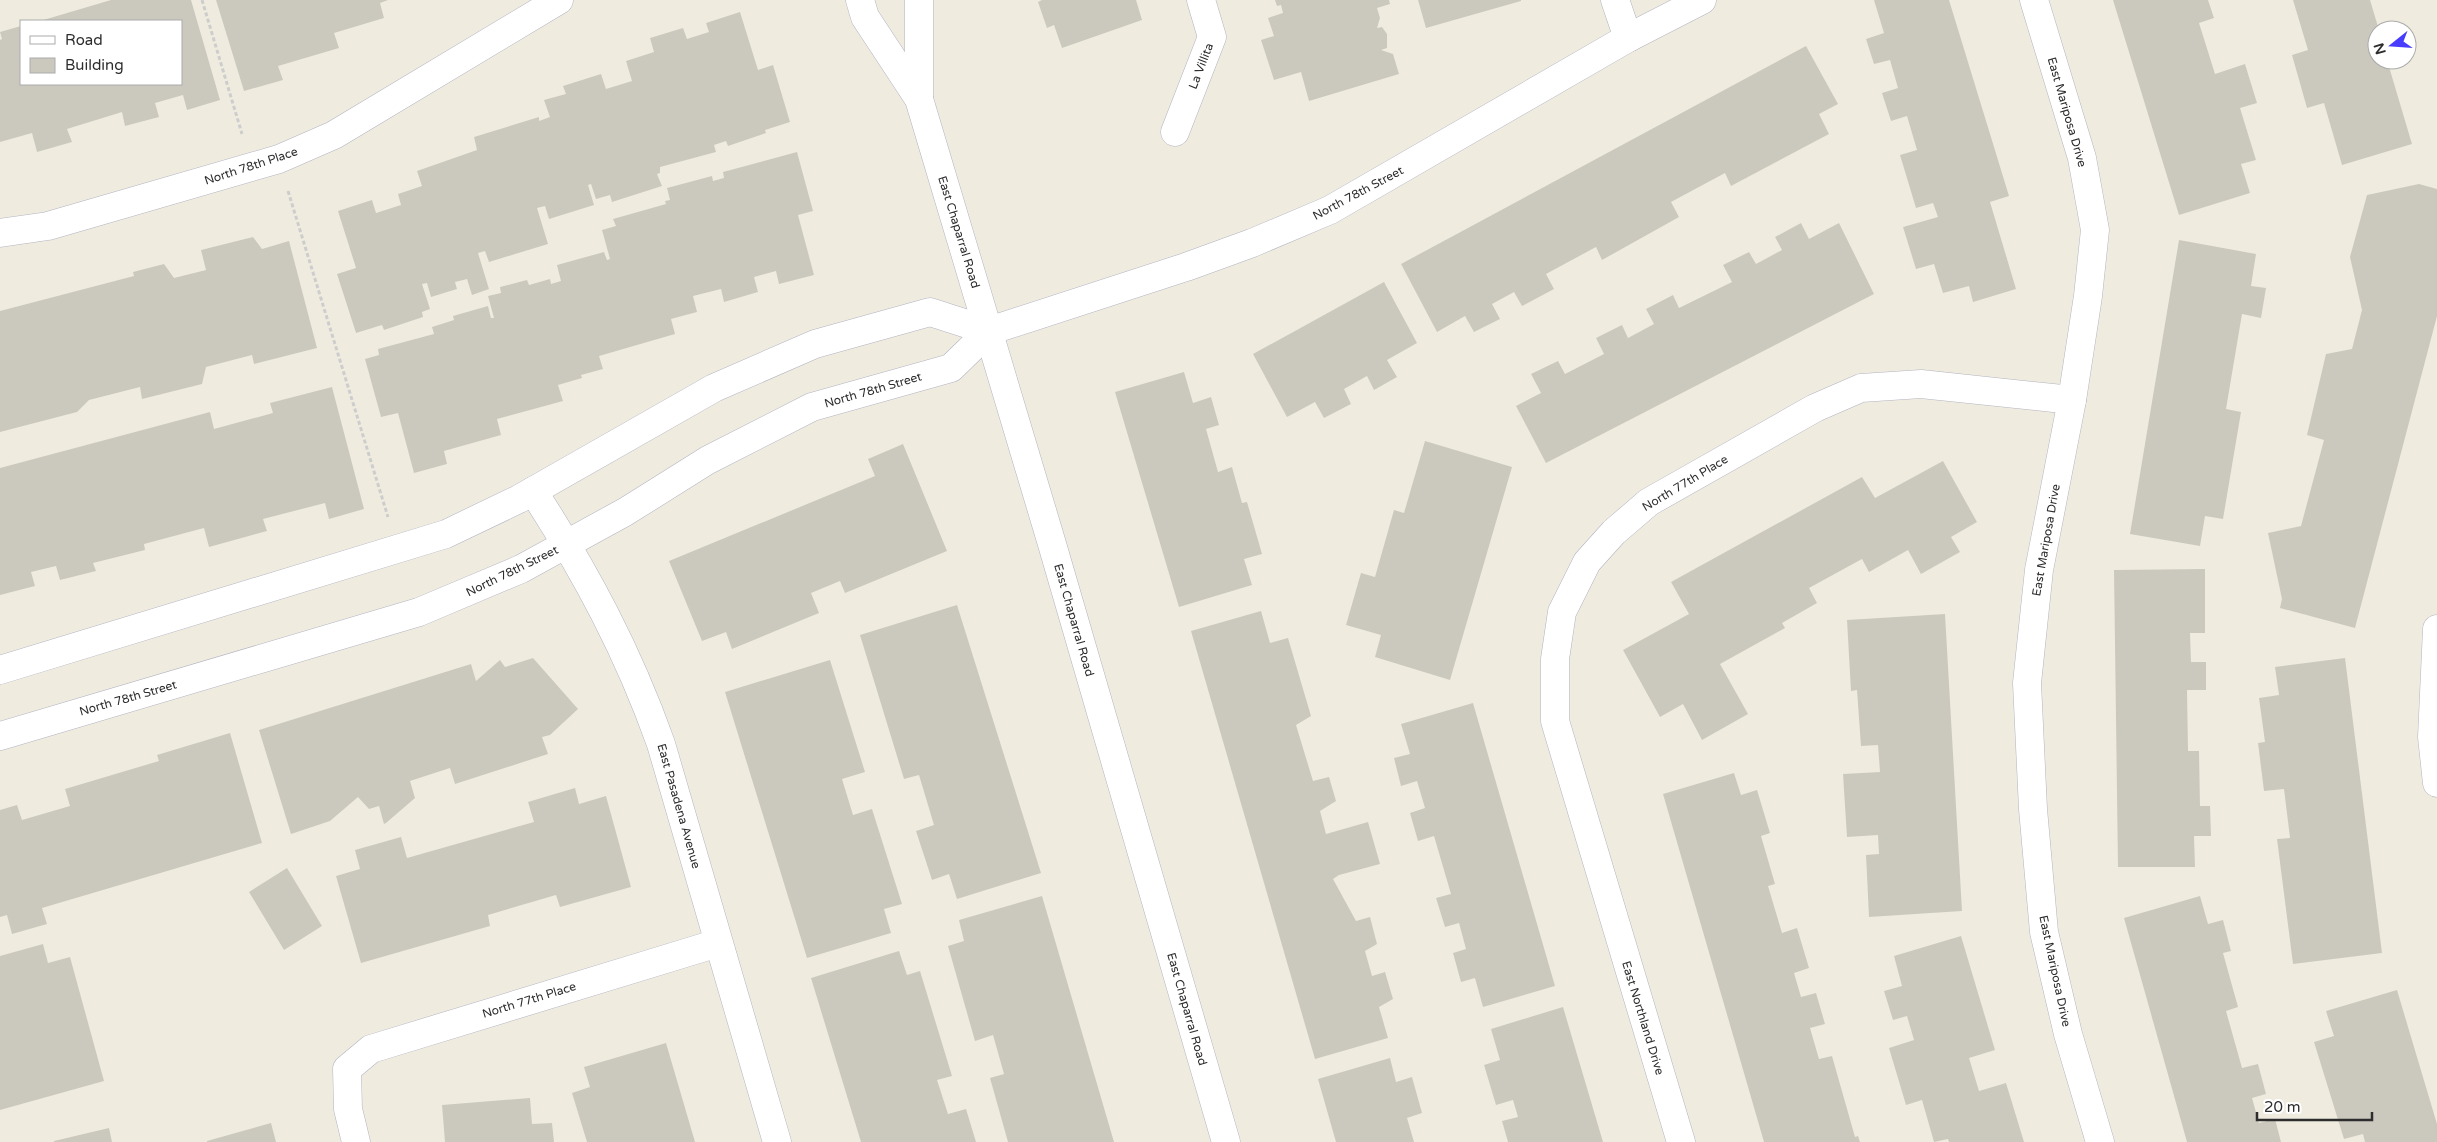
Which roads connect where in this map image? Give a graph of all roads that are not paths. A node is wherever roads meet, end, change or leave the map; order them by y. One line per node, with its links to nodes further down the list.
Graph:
1 (559, 0): 11 (street, North 78th Place)
2 (860, 0): 9 (street, East Chaparral Road)
3 (919, 0): 9 (street, East Chaparral Road)
4 (1201, 0): 10 (street, La Villita)
5 (1615, 0): 8 (street)
6 (1702, 0): 8 (street, North 78th Street)
7 (2034, 0): 13 (street, East Mariposa Drive)
8 (1628, 38): 12 (street, North 78th Street)
9 (919, 99): 12 (street, East Chaparral Road)
10 (1176, 132)
11 (0, 233)
12 (989, 332): 14 (street); 15 (street, North 78th Street); 24 (street, East Chaparral Road)
13 (2072, 400): 20 (street, North 77th Place); 26 (street, East Mariposa Drive)
14 (532, 491): 15 (street, East Pasadena Avenue); 17 (street)
15 (567, 544): 18 (street, North 78th Street); 21 (street, East Pasadena Avenue)
16 (2437, 628): 19 (street)
17 (0, 670)
18 (0, 736)
19 (2437, 783)
20 (1605, 893): 25 (street, East Northland Drive)
21 (718, 943): 22 (street, North 77th Place); 23 (street, East Pasadena Avenue)
22 (356, 1142)
23 (777, 1142)
24 (1226, 1142)
25 (1680, 1142)
26 (2100, 1142)

